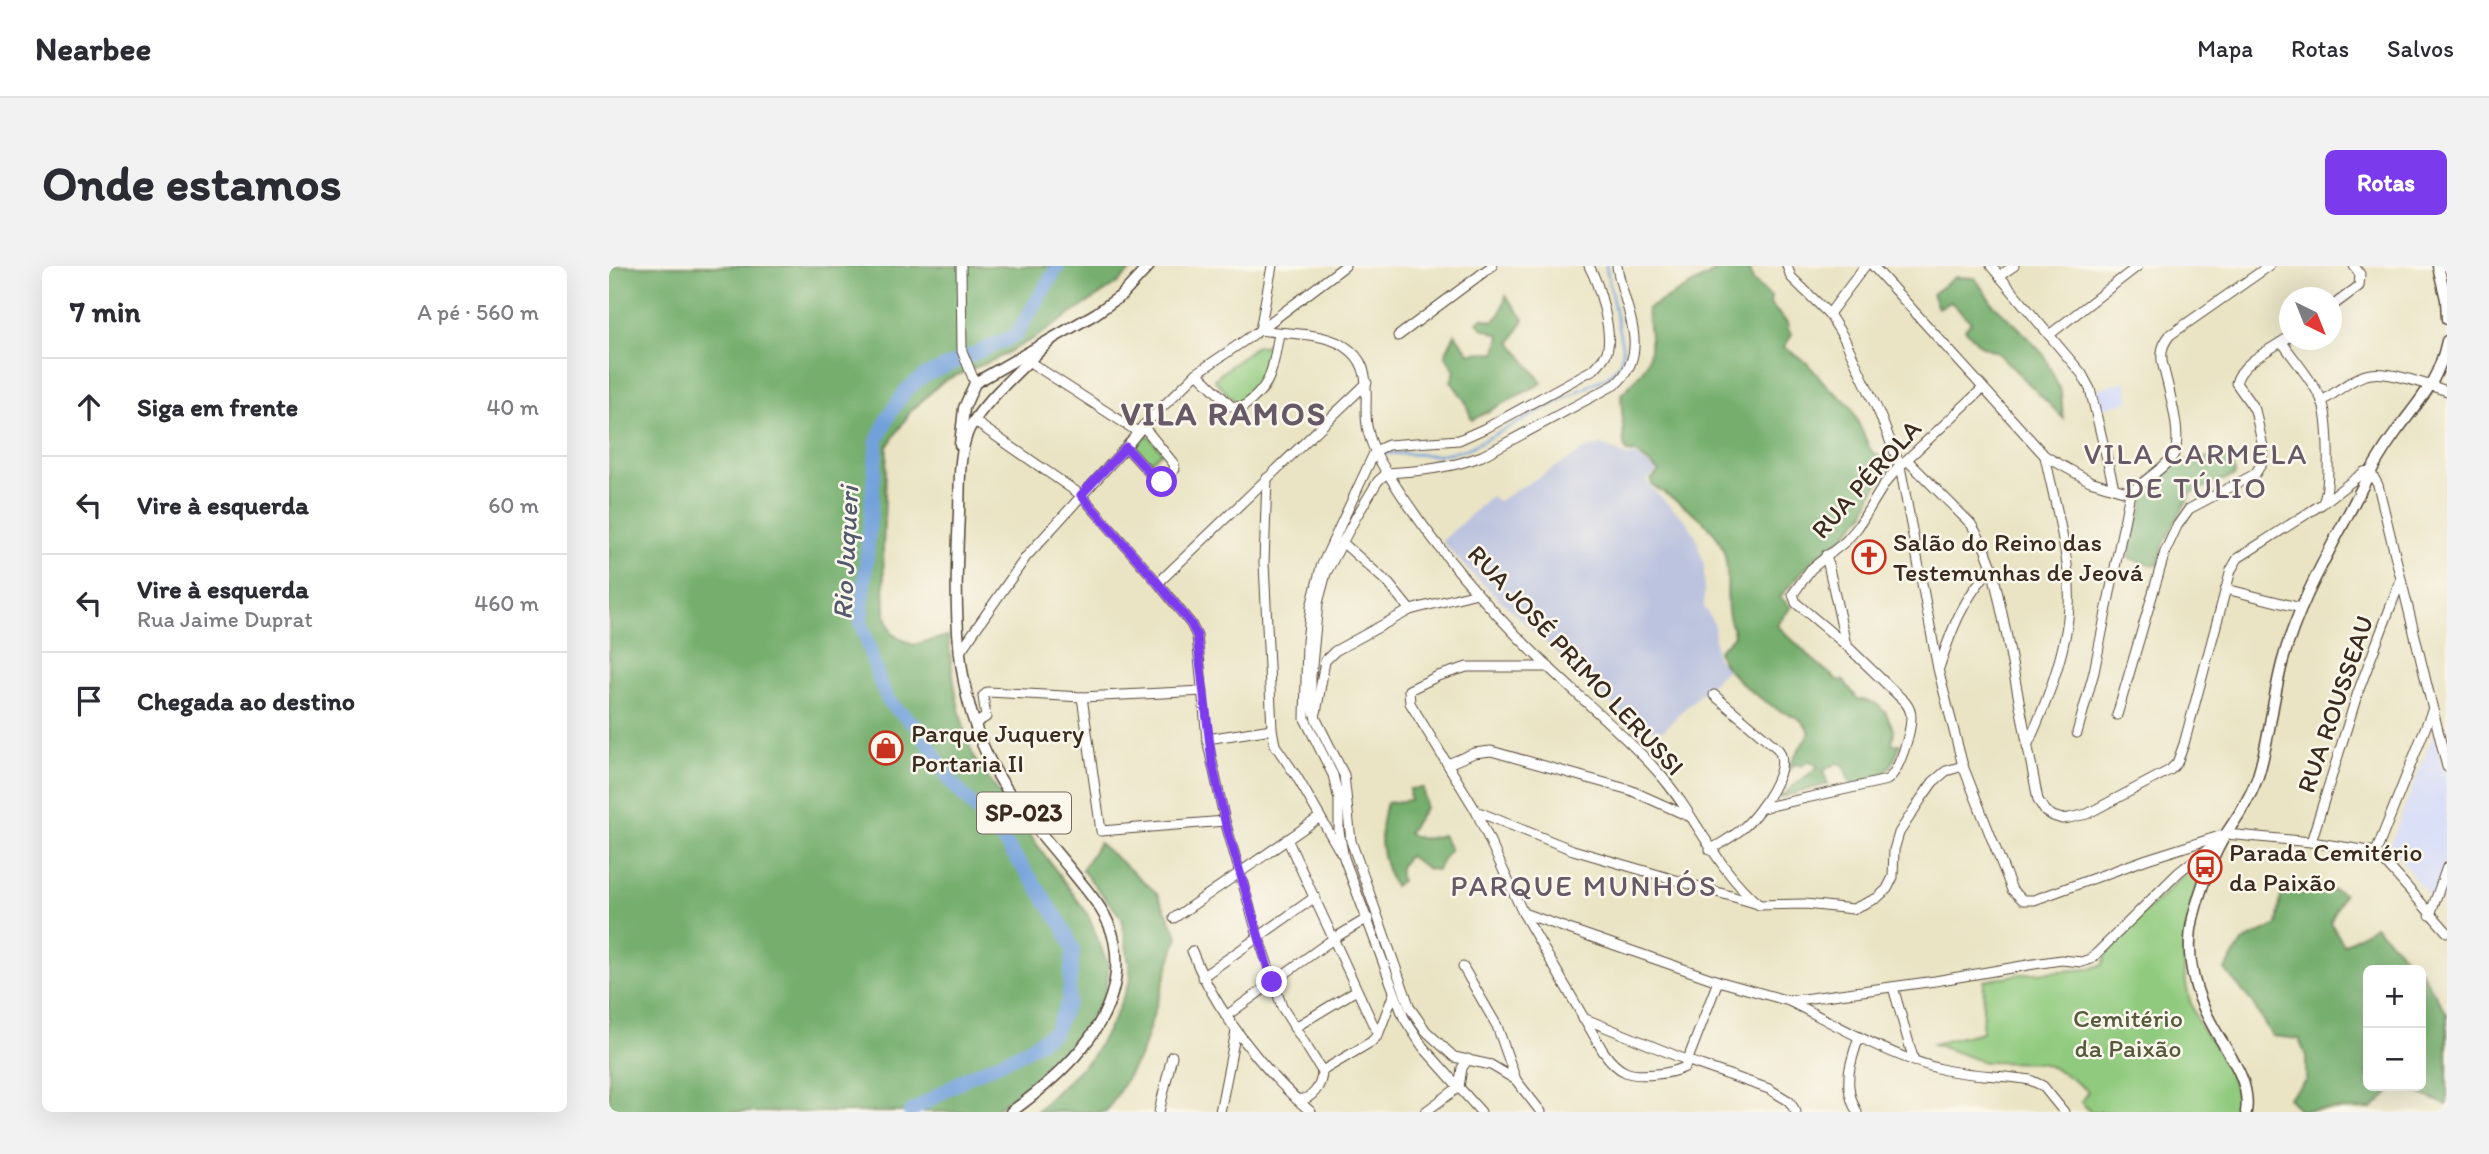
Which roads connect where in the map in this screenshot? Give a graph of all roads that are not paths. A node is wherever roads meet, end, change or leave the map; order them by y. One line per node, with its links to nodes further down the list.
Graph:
1 (961, 266): 30 (street)
2 (1149, 266): 28 (main road, SP-023)
3 (1272, 266): 21 (street)
4 (1345, 266): 21 (street)
5 (1492, 266): 24 (street)
6 (1589, 266): 41 (street)
7 (1617, 266): 46 (street)
8 (1787, 266): 19 (street)
9 (1865, 266): 19 (street)
10 (1873, 266): 33 (street)
11 (1991, 266): 17 (street)
12 (2014, 266): 17 (street)
13 (2138, 266): 23 (street)
14 (2269, 266): 49 (street)
15 (2354, 266): 18 (street)
16 (2438, 266): 20 (main road)
17 (1999, 276): 23 (street)
18 (2342, 299)
19 (1829, 314): 44 (street)
20 (2447, 319)
21 (1260, 330): 22 (street, RUA JOSÉ PRIMO LERUSSI); 29 (street)
22 (1279, 334): 29 (street); 31 (street, RUA JOSÉ PRIMO LERUSSI)
23 (2049, 335): 48 (street)
24 (1398, 336)
25 (2447, 341): 32 (main road)
26 (2279, 344): 69 (street)
27 (2292, 350): 36 (street)
28 (1025, 359): 30 (main road, SP-023); 35 (main road, SP-023); 39 (street)
29 (1197, 373): 39 (street)
30 (978, 380): 35 (main road); 37 (main road, SP-023)
31 (1367, 383): 41 (street, RUA JOSÉ PRIMO LERUSSI); 47 (street)
32 (2431, 386): 34 (street); 36 (street); 45 (main road)
33 (1983, 389): 42 (street); 44 (street, RUA PÉROLA)
34 (2447, 391)
35 (995, 397): 38 (main road, SP-023)
36 (2322, 401): 51 (street)
37 (964, 408): 38 (main road); 43 (main road, SP-023)
38 (974, 421): 43 (main road, SP-023); 50 (street)
39 (1140, 429): 40 (street); 40 (street)
40 (1126, 447): 50 (street)
41 (1374, 451): 46 (street, RUA JOSÉ PRIMO LERUSSI); 70 (street)
42 (2045, 456): 48 (street); 75 (street)
43 (962, 458): 62 (main road, SP-023)
44 (1904, 463): 53 (street, RUA PÉROLA); 54 (street); 64 (street)
45 (2370, 471): 51 (street); 55 (street); 59 (main road)
46 (1387, 473): 52 (street); 58 (street, RUA JOSÉ PRIMO LERUSSI)
47 (1267, 478): 56 (street); 72 (street)
48 (2114, 488): 49 (street)
49 (2130, 493): 73 (street)
50 (1081, 495): 56 (street); 62 (street)
51 (2322, 504): 57 (street)
52 (1342, 542): 60 (street); 70 (street)
53 (1826, 555): 61 (street); 61 (street, RUA PÉROLA)
54 (1992, 567): 64 (street); 75 (street)
55 (2401, 580): 68 (street); 86 (street, RUA ROUSSEAU)
56 (1158, 583): 65 (street)
57 (2226, 589): 59 (street); 75 (street)
58 (1477, 593): 60 (street); 63 (street, RUA JOSÉ PRIMO LERUSSI)
59 (2301, 608): 84 (main road)
60 (1410, 610): 70 (street)
61 (1846, 645): 79 (street)
62 (959, 653): 71 (main road, SP-023)
63 (1549, 667): 76 (street); 82 (street, RUA JOSÉ PRIMO LERUSSI)
64 (1938, 669): 77 (street)
65 (1203, 691): 67 (street); 74 (street)
66 (1714, 695): 79 (street)
67 (1082, 697): 71 (street); 83 (street)
68 (2432, 710): 78 (street); 89 (street)
69 (2117, 715)
70 (1311, 722): 87 (street); 90 (street)
71 (976, 723): 128 (main road, SP-023)
72 (1272, 729): 74 (street); 81 (street)
73 (2077, 733)
74 (1207, 739): 83 (street)
75 (2027, 748)
76 (1448, 764): 80 (street); 82 (street)
77 (1963, 766): 84 (street); 96 (street)
78 (2447, 767)
79 (1762, 808): 88 (street)
80 (1476, 811): 96 (street); 97 (street)
81 (1320, 817): 85 (street); 90 (street)
82 (1690, 818): 88 (street, RUA JOSÉ PRIMO LERUSSI)
83 (1225, 821): 94 (street)
84 (2226, 835): 86 (street); 109 (street); 138 (main road)
85 (1287, 839): 94 (street); 95 (street)
86 (2311, 842): 89 (street)
87 (1353, 846): 90 (street); 91 (street)
88 (1710, 850): 96 (street, RUA JOSÉ PRIMO LERUSSI)
89 (2376, 852): 98 (street)
90 (1343, 855): 93 (street)
91 (1359, 866): 93 (street); 120 (street)
92 (2447, 867): 98 (street)
93 (1348, 868): 100 (street)
94 (1239, 871): 99 (street); 102 (street)
95 (1315, 897): 102 (street); 103 (street)
96 (1759, 905)
97 (1523, 913): 107 (street); 114 (street)
98 (2430, 915): 101 (street)
99 (1174, 918)
100 (1368, 918): 103 (street); 111 (street)
101 (2447, 932)
102 (1258, 936): 106 (street); 108 (street)
103 (1333, 939): 108 (street); 110 (street)
104 (1192, 951): 106 (street)
105 (1463, 967): 124 (street)
106 (1202, 977): 113 (street)
107 (1718, 981): 112 (street); 121 (street)
108 (1272, 982): 113 (street); 115 (street)
109 (1893, 987): 112 (street); 122 (street)
110 (1355, 991): 115 (street); 117 (street)
111 (1394, 993): 117 (street); 125 (street)
112 (1789, 1001): 118 (street)
113 (1226, 1016): 116 (street)
114 (1583, 1018): 121 (street); 121 (street)
115 (1294, 1028): 123 (street)
116 (1236, 1031): 126 (street); 130 (street)
117 (1378, 1035): 123 (street)
118 (1859, 1037): 122 (street); 136 (street)
119 (1172, 1056): 129 (street)
120 (1468, 1059): 124 (street); 125 (street)
121 (1689, 1061): 127 (street)
122 (1914, 1061): 137 (street)
123 (1322, 1071): 126 (street)
124 (1516, 1080): 135 (street)
125 (1459, 1087): 133 (street); 134 (street)
126 (1296, 1099): 131 (street); 132 (street)
127 (1796, 1110)
128 (1011, 1112)
129 (1159, 1112)
130 (1220, 1112)
131 (1294, 1112)
132 (1311, 1112)
133 (1425, 1112)
134 (1481, 1112)
135 (1541, 1112)
136 (1857, 1112)
137 (2064, 1112)
138 (2246, 1112)

